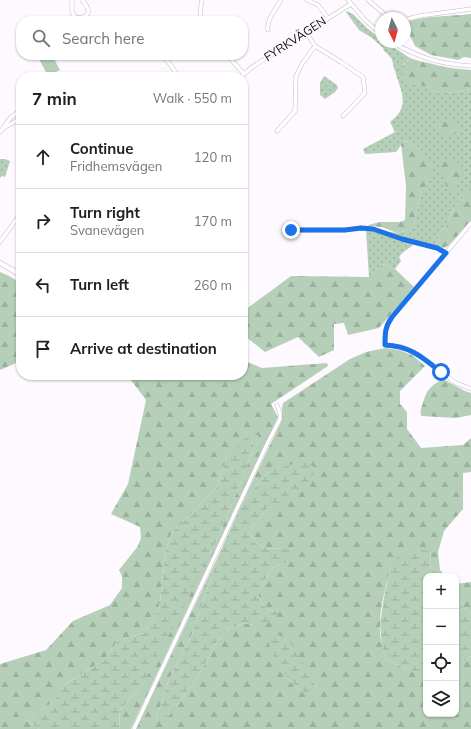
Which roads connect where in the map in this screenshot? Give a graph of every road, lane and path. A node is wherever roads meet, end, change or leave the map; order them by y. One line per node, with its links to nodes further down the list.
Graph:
1 (72, 0): 10 (street)
2 (82, 0): 11 (street)
3 (202, 0): 12 (street)
4 (281, 0): 16 (street)
5 (307, 0): 13 (street)
6 (368, 0): 9 (street)
7 (350, 2): 13 (street, FYRKVÄGEN); 15 (street)
8 (471, 9): 14 (street)
9 (382, 12)
10 (74, 16)
11 (85, 16)
12 (200, 16)
13 (328, 18): 17 (street, FYRKVÄGEN)
14 (411, 18)
15 (375, 29)
16 (268, 30)
17 (306, 32): 18 (street); 25 (street, FYRKVÄGEN)
18 (315, 46): 27 (street); 30 (street)
19 (403, 48): 22 (street)
20 (167, 60): 23 (street)
21 (231, 60): 24 (street)
22 (471, 66)
23 (175, 72)
24 (242, 72)
25 (246, 72)
26 (14, 114): 29 (street)
27 (343, 116)
28 (16, 122): 29 (street)
29 (4, 128): 31 (street)
30 (277, 131)
31 (0, 132)
32 (16, 220): 35 (street)
33 (471, 223): 36 (street)
34 (291, 230): 36 (street)
35 (0, 242)
36 (446, 253): 39 (street)
37 (0, 263): 38 (street)
38 (16, 272)
39 (471, 389)
40 (277, 405): 41 (street)
41 (134, 729)

